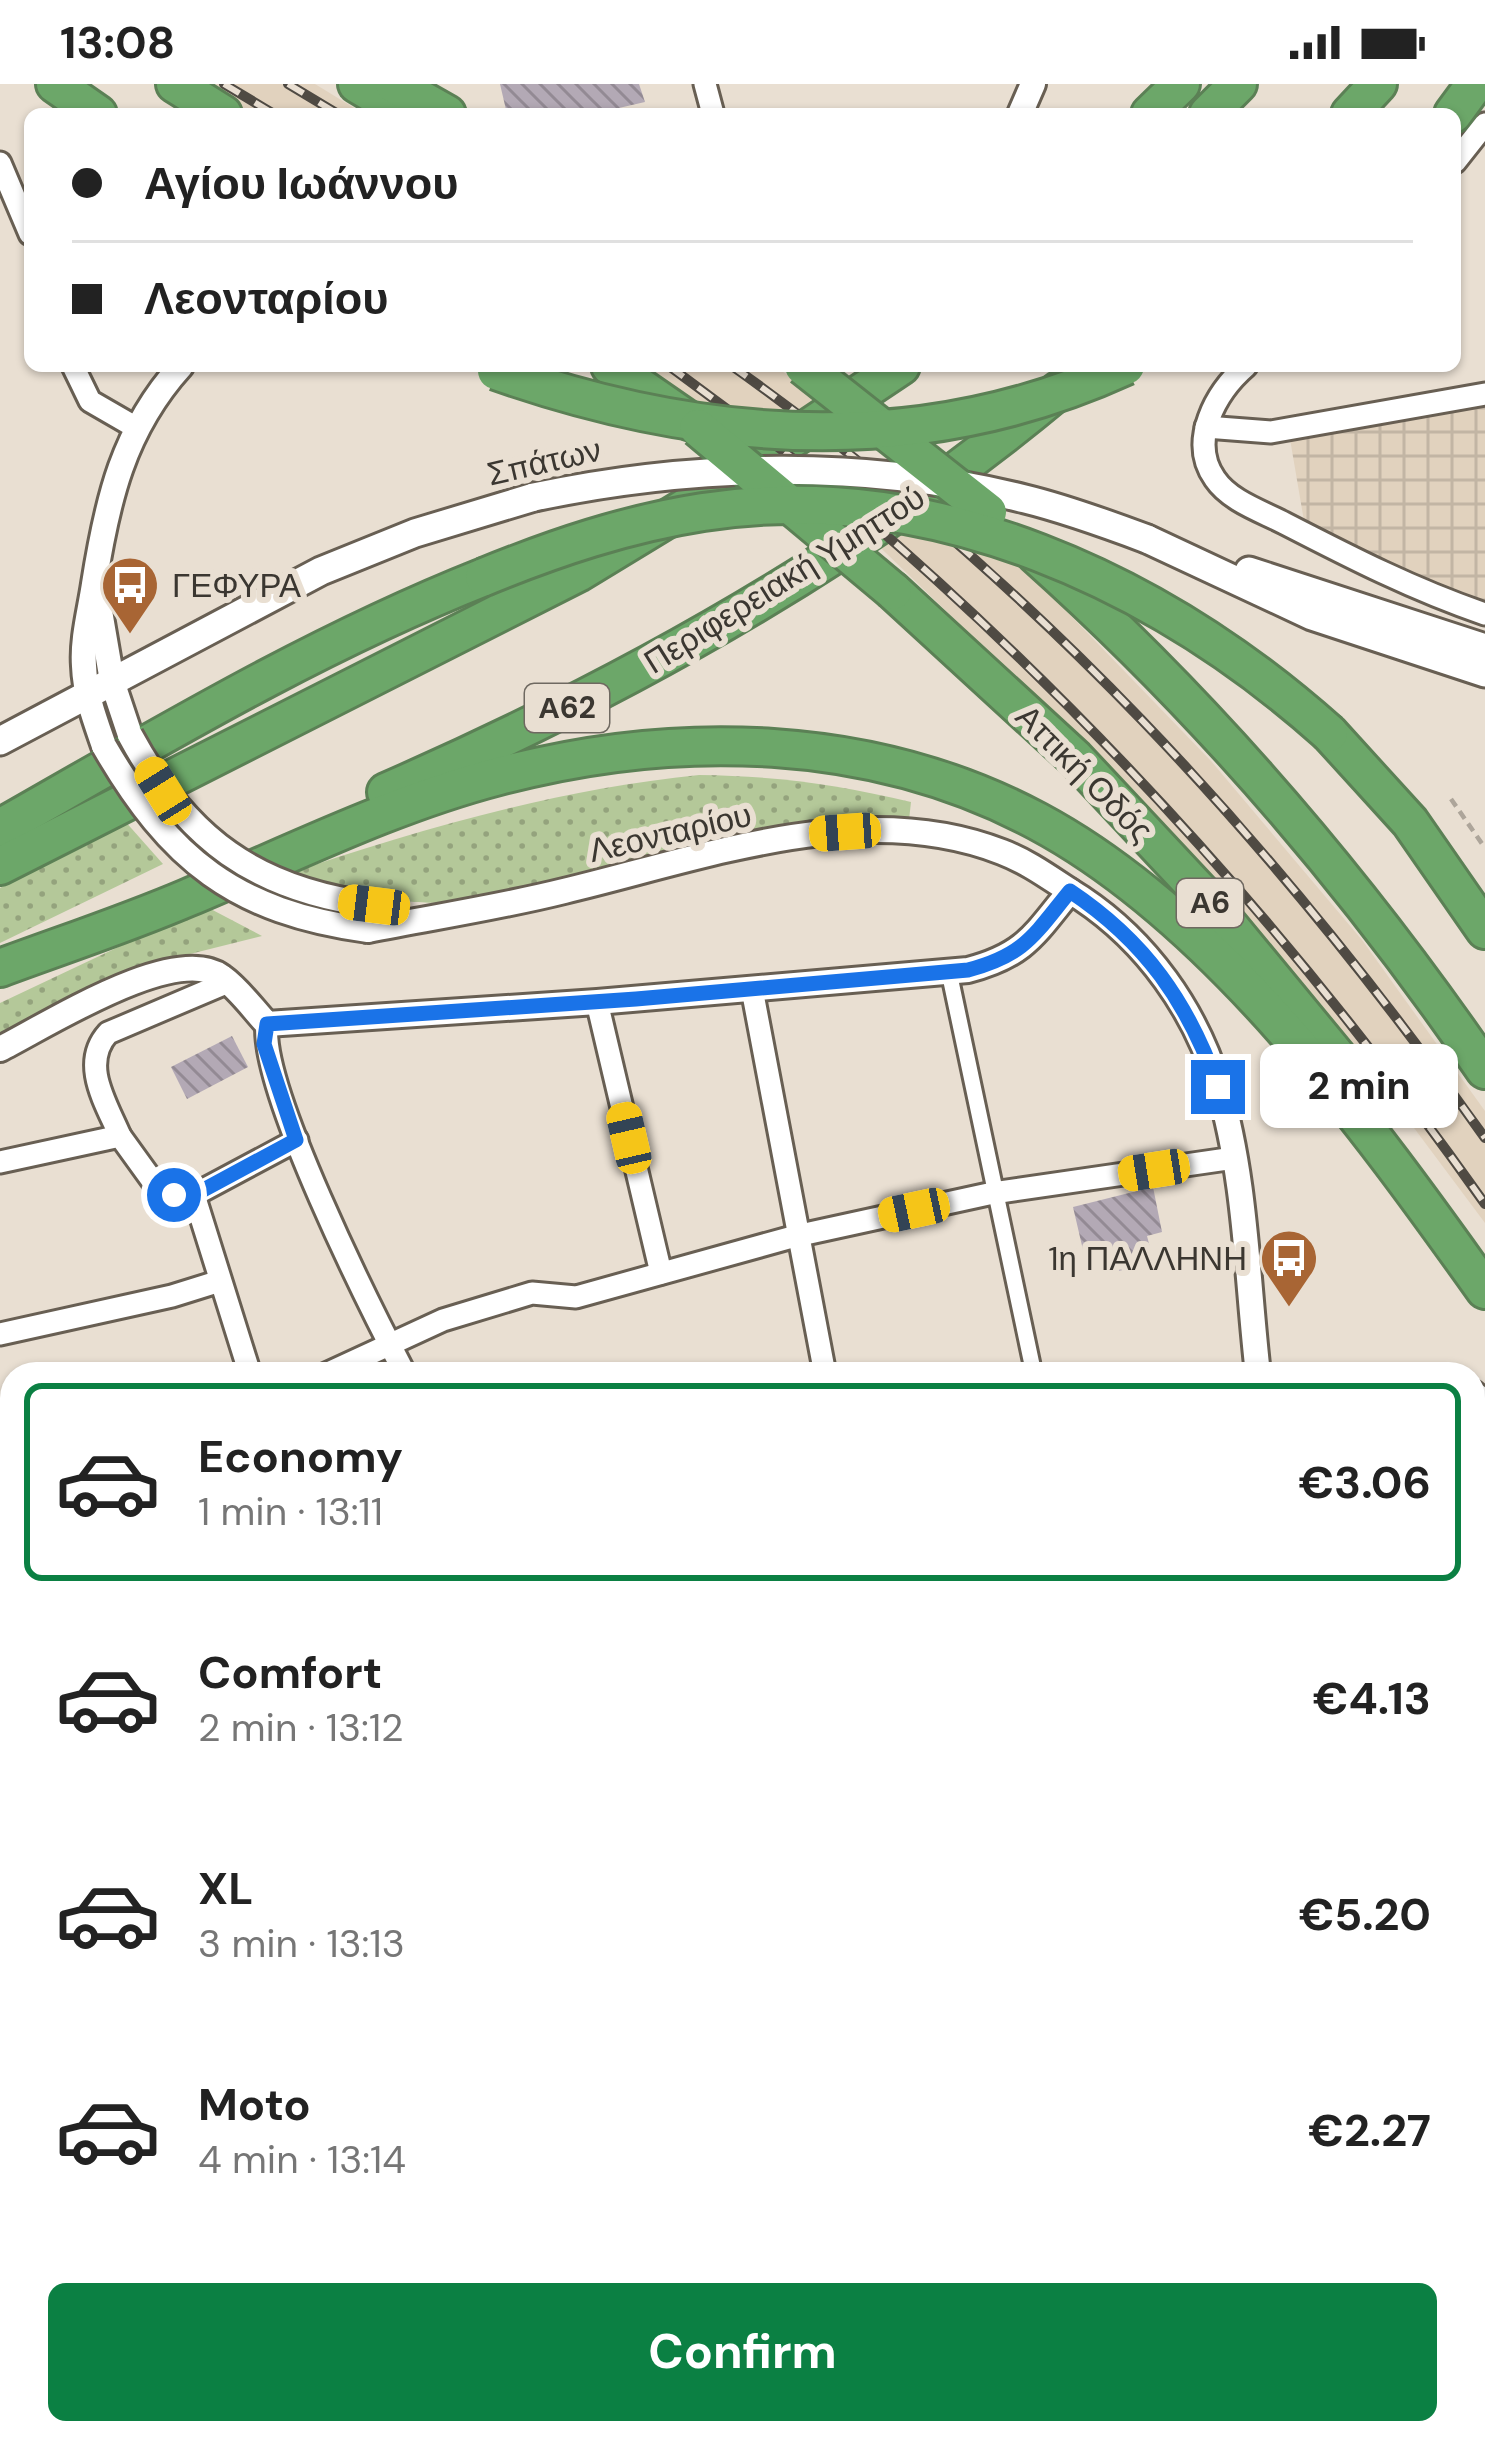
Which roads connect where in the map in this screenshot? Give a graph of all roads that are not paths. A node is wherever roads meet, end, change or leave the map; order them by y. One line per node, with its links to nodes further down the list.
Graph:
1 (55, 84): 8 (highway)
2 (176, 84): 9 (highway)
3 (357, 84): 10 (highway)
4 (394, 84): 11 (highway)
5 (1181, 84): 12 (highway)
6 (1238, 84): 13 (highway)
7 (1378, 84): 14 (highway)
8 (89, 108)
9 (214, 108)
10 (397, 108)
11 (436, 108)
12 (1156, 108)
13 (1214, 108)
14 (1356, 108)
15 (1485, 124): 16 (street)
16 (1461, 154)
17 (0, 163): 18 (street)
18 (24, 220)
19 (76, 372): 29 (street)
20 (176, 372): 29 (street, Λεονταρίου)
21 (500, 372): 26 (highway, bridge)
22 (619, 372): 57 (highway, Αττική Οδός / Α6, bridge)
23 (811, 372): 49 (highway, bridge)
24 (892, 372): 39 (highway)
25 (1081, 372): 42 (highway, Περιφερειακή Υμηττού / Α62)
26 (1110, 372)
27 (1241, 372): 30 (street)
28 (1485, 394): 30 (street)
29 (135, 427): 35 (street, Λεονταρίου)
30 (1206, 427): 32 (street)
31 (1147, 538): 33 (main road, Σπάτων); 34 (main road, Σπάτων); 35 (main road, Σπάτων, bridge)
32 (1485, 614)
33 (1485, 648)
34 (1485, 673)
35 (100, 687): 36 (main road, Σπάτων); 37 (street, Λεονταρίου)
36 (0, 740)
37 (116, 748): 38 (highway); 40 (street, Λεονταρίου, bridge); 41 (highway, bridge)
38 (0, 828)
39 (0, 866)
40 (1070, 891): 43 (street); 52 (street, Λεονταρίου)
41 (1485, 930)
42 (0, 967): 60 (highway)
43 (949, 972): 45 (street); 54 (street)
44 (227, 982): 47 (street); 48 (street); 50 (street)
45 (752, 989): 46 (street); 56 (street)
46 (597, 1002): 47 (street); 58 (street)
47 (267, 1024): 51 (street)
48 (0, 1049)
49 (1485, 1070)
50 (120, 1136): 53 (street); 55 (street)
51 (296, 1140): 55 (street); 62 (street)
52 (1234, 1158): 54 (street); 68 (street, Λεονταρίου)
53 (0, 1162)
54 (993, 1193): 56 (street); 67 (street)
55 (194, 1195): 59 (street)
56 (796, 1236): 58 (street); 66 (street)
57 (1485, 1253)
58 (662, 1273): 62 (street)
59 (220, 1281): 61 (street); 63 (street)
60 (1485, 1290)
61 (0, 1334)
62 (390, 1345): 64 (street); 65 (street)
63 (246, 1362)
64 (352, 1362)
65 (399, 1362)
66 (822, 1362)
67 (1031, 1362)
68 (1257, 1362)

